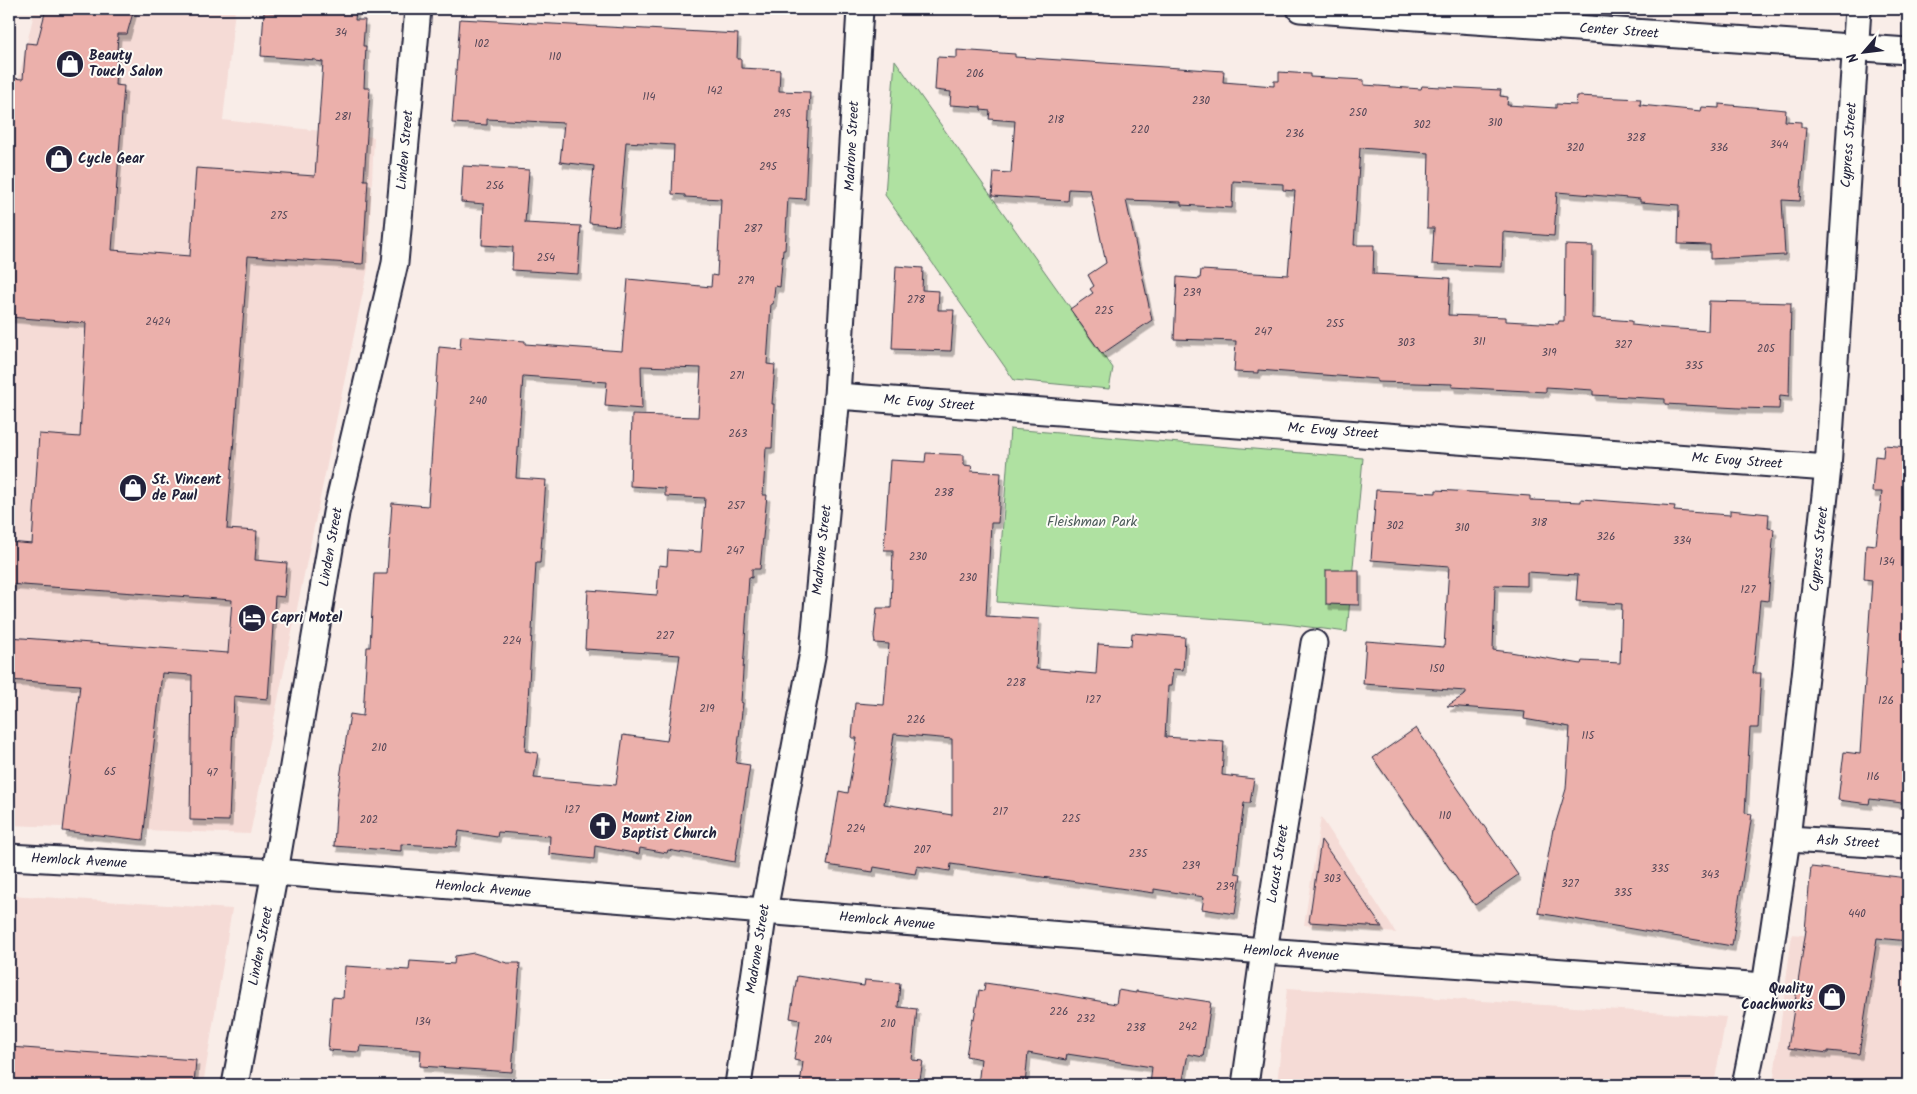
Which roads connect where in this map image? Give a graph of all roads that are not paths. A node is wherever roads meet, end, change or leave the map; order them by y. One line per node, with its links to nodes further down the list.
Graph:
1 (418, 9): 13 (street, Linden Street)
2 (860, 9): 7 (street, Madrone Street)
3 (1300, 9): 5 (street, Center Street)
4 (1858, 9): 5 (street, Cypress Street)
5 (1855, 47): 6 (street, Center Street); 8 (street, Cypress Street)
6 (1908, 51)
7 (837, 396): 8 (street, Mc Evoy Street); 14 (street, Madrone Street)
8 (1828, 468): 10 (street, Cypress Street)
9 (1314, 643): 15 (street, Locust Street)
10 (1787, 839): 11 (street, Ash Street); 16 (street, Cypress Street)
11 (1908, 846)
12 (9, 857): 13 (street, Hemlock Avenue)
13 (275, 872): 14 (street, Hemlock Avenue); 17 (street, Linden Street)
14 (764, 911): 15 (street, Hemlock Avenue); 18 (street, Madrone Street)
15 (1264, 951): 16 (street, Hemlock Avenue); 19 (street, Locust Street)
16 (1765, 986): 20 (street, Cypress Street)
17 (235, 1085)
18 (738, 1085)
19 (1244, 1085)
20 (1745, 1085)

